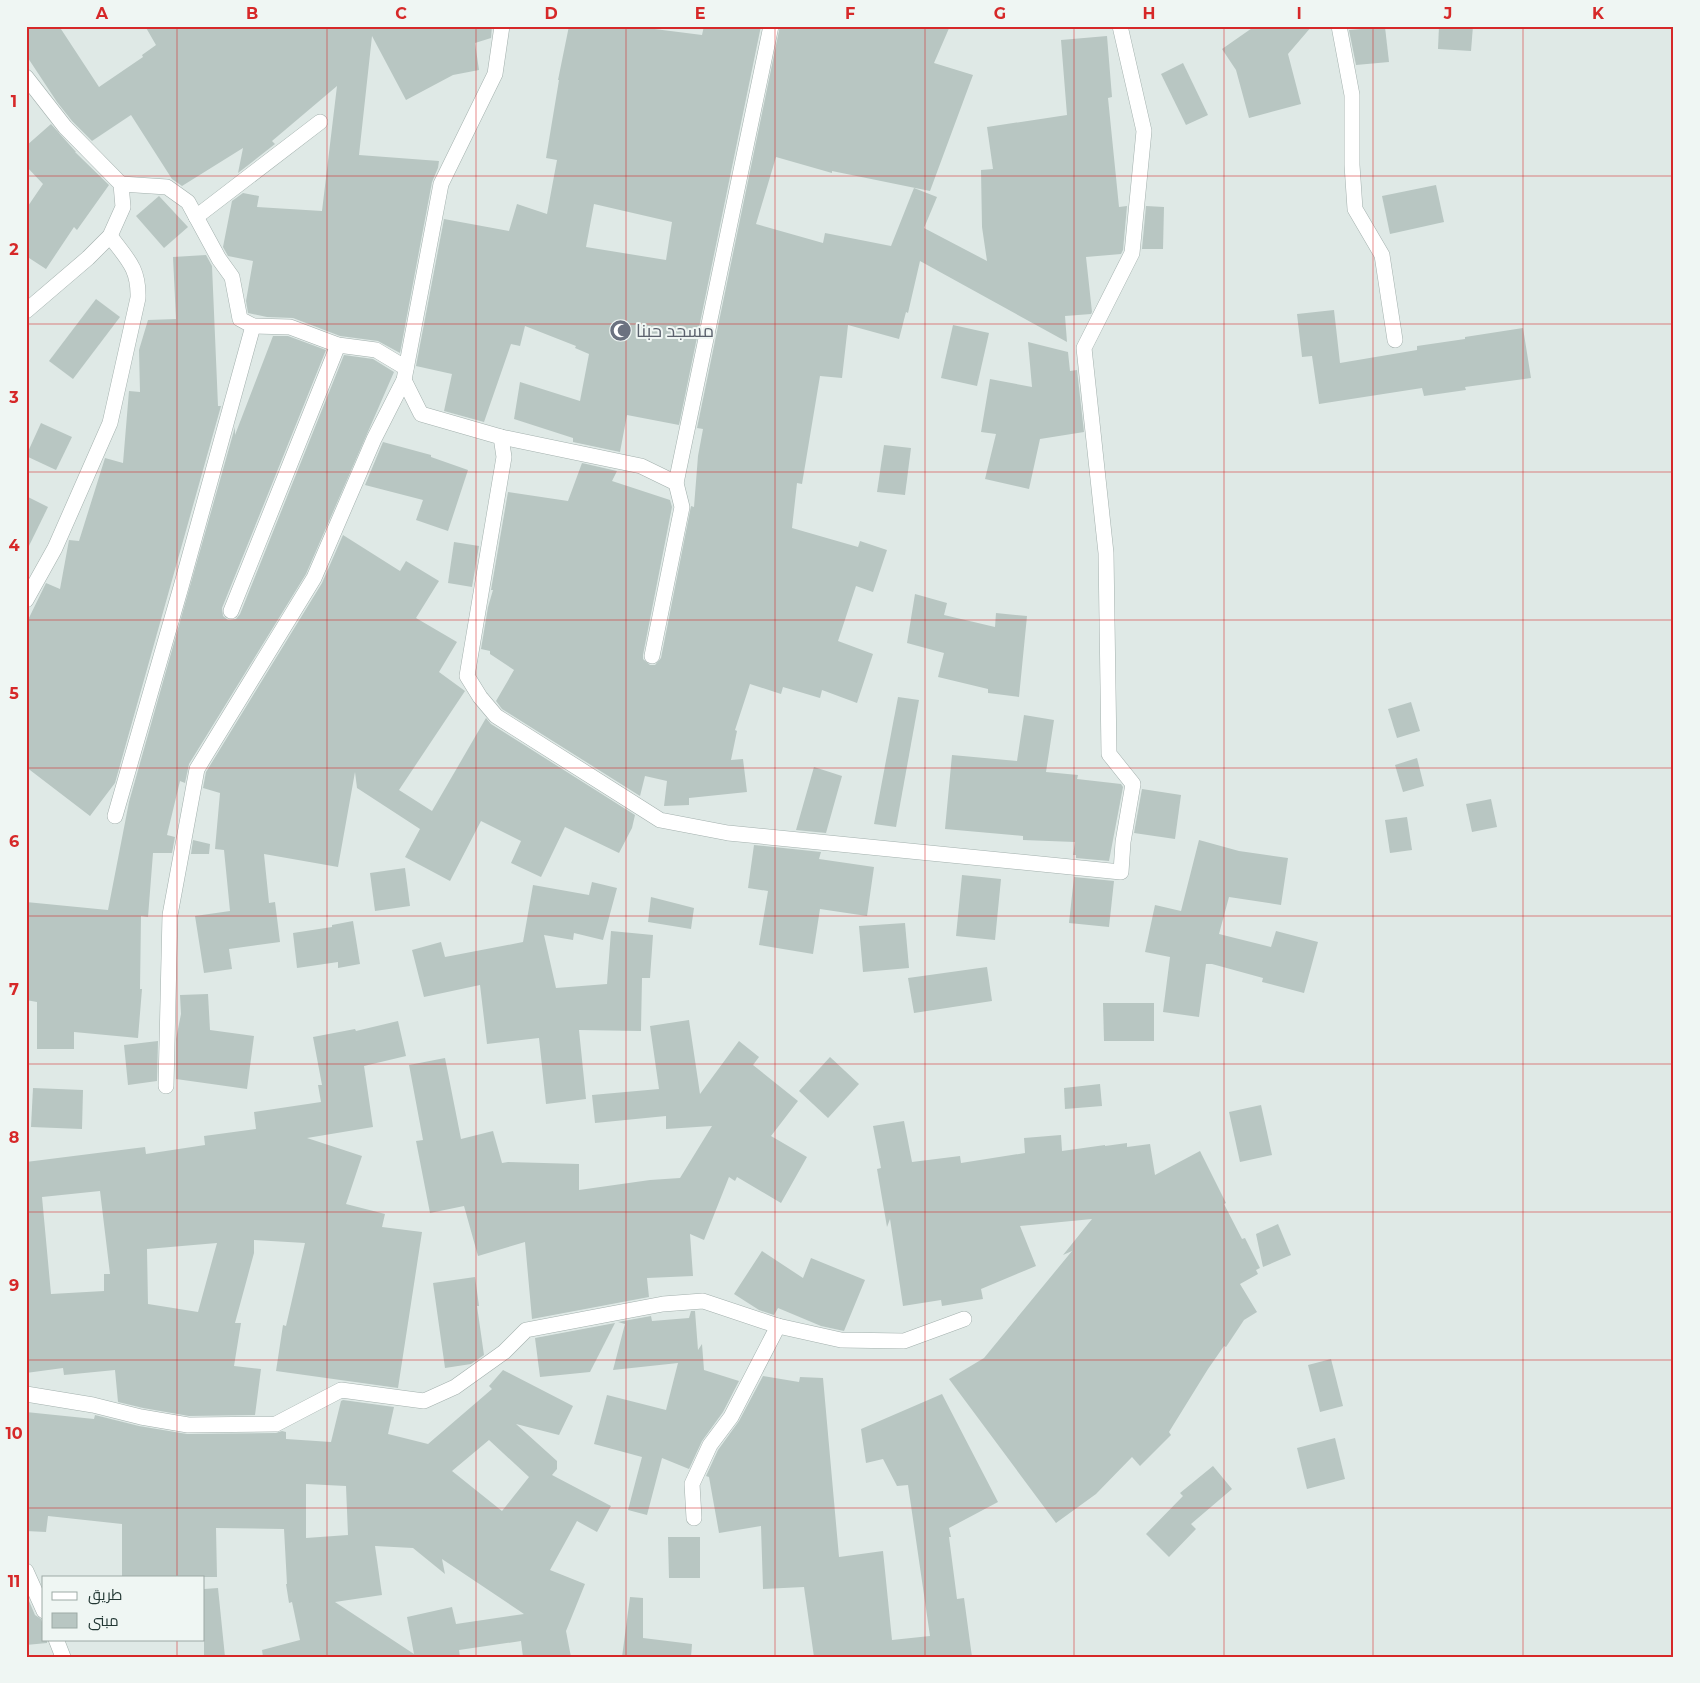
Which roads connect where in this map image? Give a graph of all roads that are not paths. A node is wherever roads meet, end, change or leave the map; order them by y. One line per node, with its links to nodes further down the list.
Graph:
1 (502, 26): 14 (street)
2 (771, 26): 16 (street)
3 (1120, 26): 15 (street)
4 (1340, 26): 12 (street)
5 (26, 77): 7 (street)
6 (320, 122): 8 (street)
7 (121, 184): 8 (street); 9 (street)
8 (196, 217): 11 (street)
9 (110, 236): 10 (street); 17 (street)
10 (26, 311)
11 (253, 326): 13 (street); 20 (street)
12 (1395, 340)
13 (338, 345): 14 (street); 18 (street)
14 (405, 374): 15 (street); 21 (street)
15 (501, 436): 16 (street)
16 (676, 483): 19 (street)
17 (26, 600)
18 (231, 611)
19 (652, 656)
20 (115, 816)
21 (166, 1086)
22 (964, 1319): 23 (street)
23 (778, 1326): 24 (street); 25 (street)
24 (26, 1394)
25 (694, 1518)
26 (26, 1571): 27 (street)
27 (42, 1607)
28 (56, 1640): 29 (street)
29 (64, 1657)

